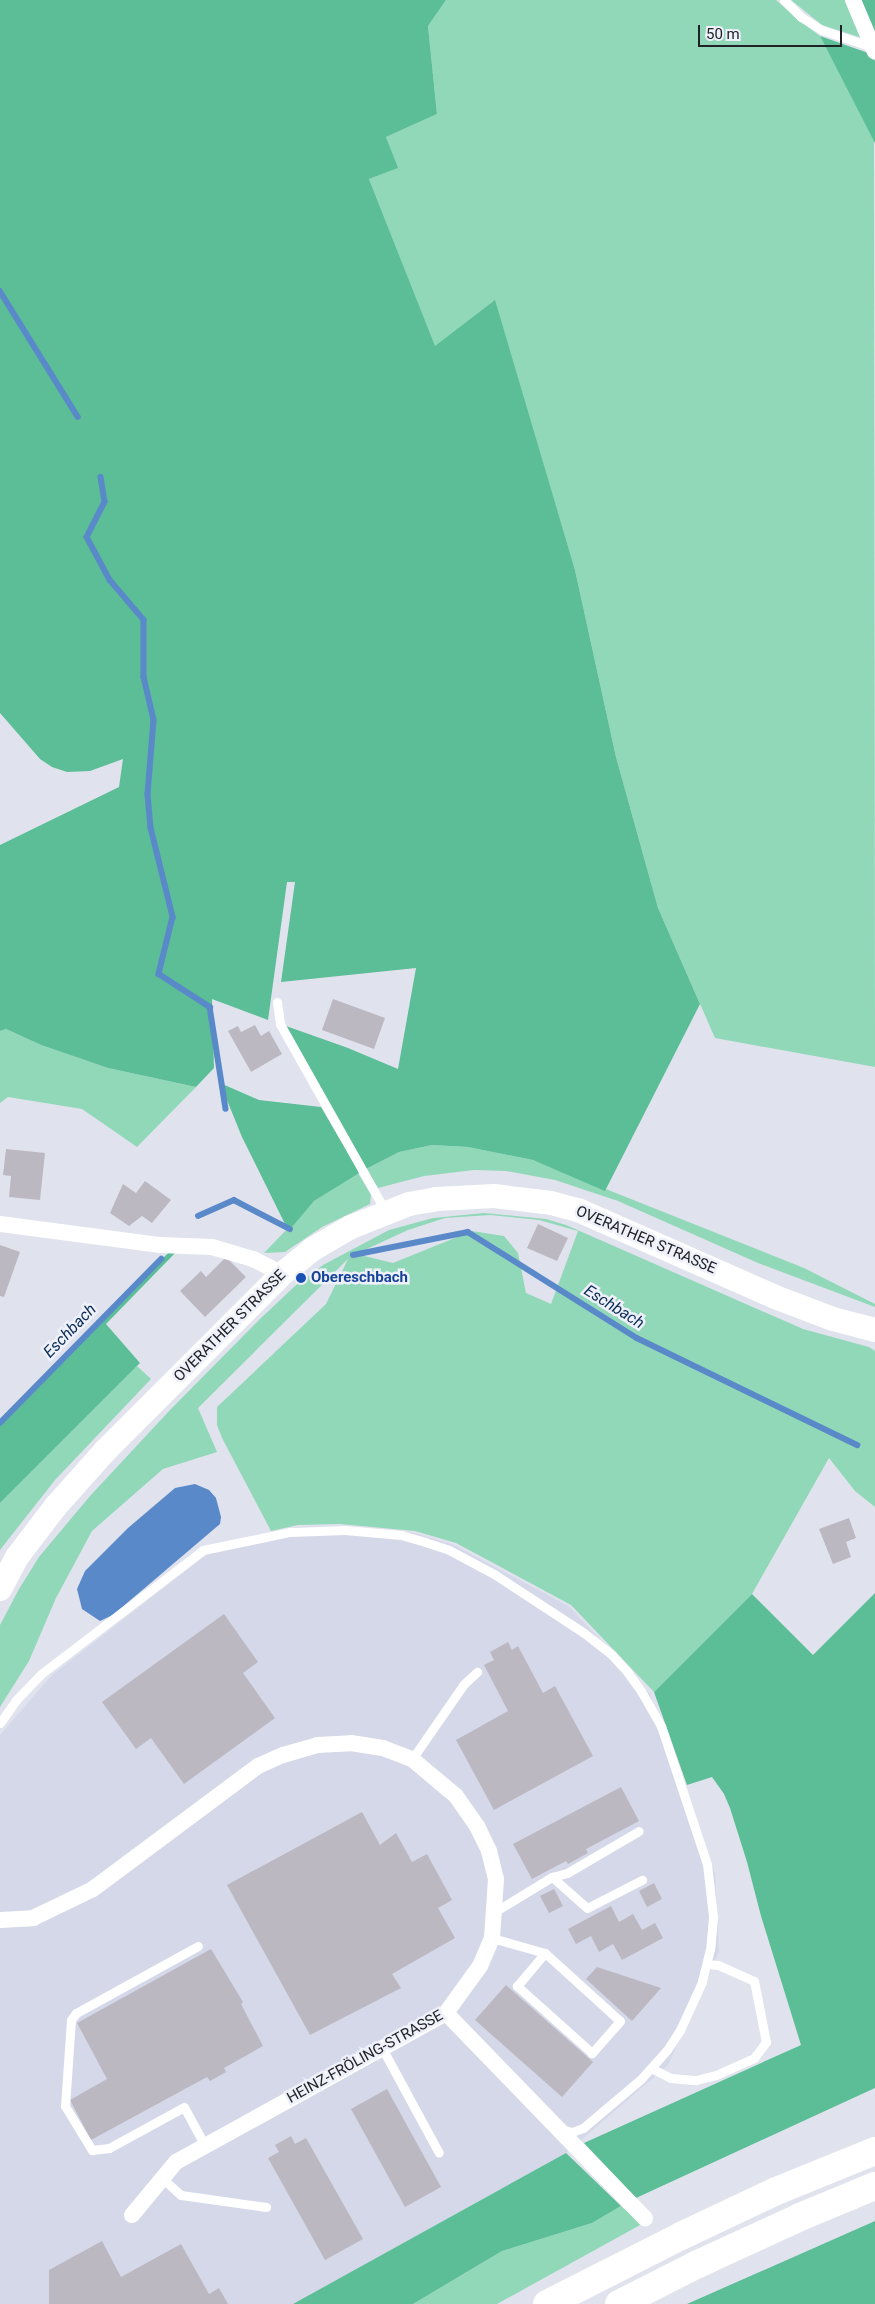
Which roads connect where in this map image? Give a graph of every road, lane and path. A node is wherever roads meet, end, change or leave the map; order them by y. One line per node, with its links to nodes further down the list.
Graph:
1 (784, 0): 3 (lane)
2 (853, 0): 3 (street)
3 (874, 49)
4 (277, 1002): 5 (lane)
5 (386, 1212): 7 (main road, OVERATHER STRASSE); 8 (main road, OVERATHER STRASSE)
6 (0, 1224): 7 (street)
7 (282, 1274): 9 (main road, OVERATHER STRASSE)
8 (875, 1330)
9 (0, 1589)
10 (476, 1672): 12 (lane)
11 (0, 1723): 21 (lane)
12 (412, 1759): 16 (street, HEINZ-FRÖLING-STRASSE); 17 (street, HEINZ-FRÖLING-STRASSE)
13 (639, 1831): 14 (lane)
14 (552, 1877): 15 (lane); 16 (lane)
15 (642, 1880)
16 (496, 1911): 18 (street, HEINZ-FRÖLING-STRASSE)
17 (0, 1920)
18 (492, 1938): 20 (lane); 22 (street, HEINZ-FRÖLING-STRASSE)
19 (198, 1946): 26 (lane)
20 (545, 1953): 20 (lane)
21 (707, 1964): 24 (lane); 24 (lane)
22 (446, 2013): 23 (street, HEINZ-FRÖLING-STRASSE); 25 (street)
23 (382, 2048): 26 (street, HEINZ-FRÖLING-STRASSE); 28 (lane)
24 (651, 2068): 25 (lane)
25 (560, 2130): 33 (street)
26 (205, 2146): 29 (street, HEINZ-FRÖLING-STRASSE)
27 (875, 2151): 34 (highway)
28 (439, 2153)
29 (163, 2179): 31 (lane); 32 (street, HEINZ-FRÖLING-STRASSE)
30 (875, 2186): 35 (highway)
31 (266, 2207)
32 (132, 2215)
33 (645, 2218)
34 (548, 2304)
35 (619, 2304)

